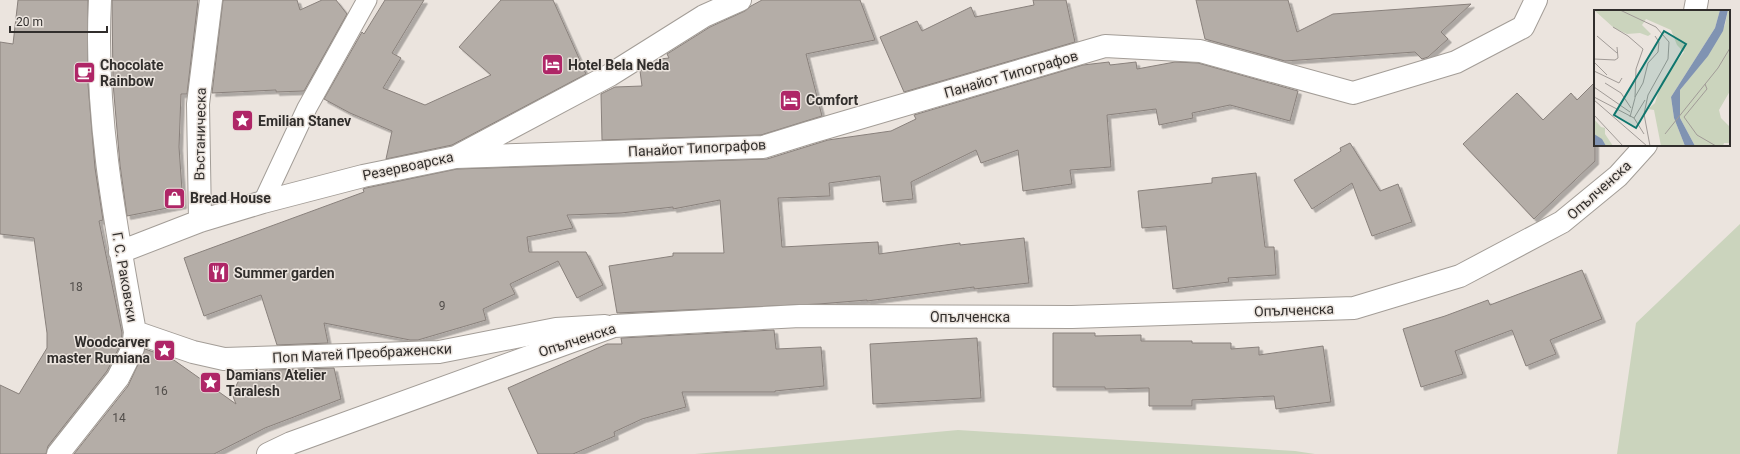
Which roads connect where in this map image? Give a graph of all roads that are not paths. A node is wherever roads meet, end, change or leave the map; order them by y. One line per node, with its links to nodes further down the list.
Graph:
1 (100, 0): 12 (street, Г. С. Раковски)
2 (211, 0): 11 (street, Въстаническа)
3 (367, 0): 10 (street)
4 (740, 0): 9 (street, Резервоарска)
5 (1536, 0): 9 (street, Панайот Типографов)
6 (1697, 0): 7 (street)
7 (1695, 10)
8 (1645, 146): 13 (street, Опълченска)
9 (456, 157): 10 (street, Резервоарска)
10 (263, 202): 11 (street, Резервоарска)
11 (200, 222): 12 (street, Резервоарска)
12 (120, 252): 14 (street, Г. С. Раковски)
13 (614, 326): 14 (street, Поп Матей Преображенски); 16 (street, Опълченска)
14 (135, 332): 15 (street)
15 (58, 454)
16 (268, 454)

